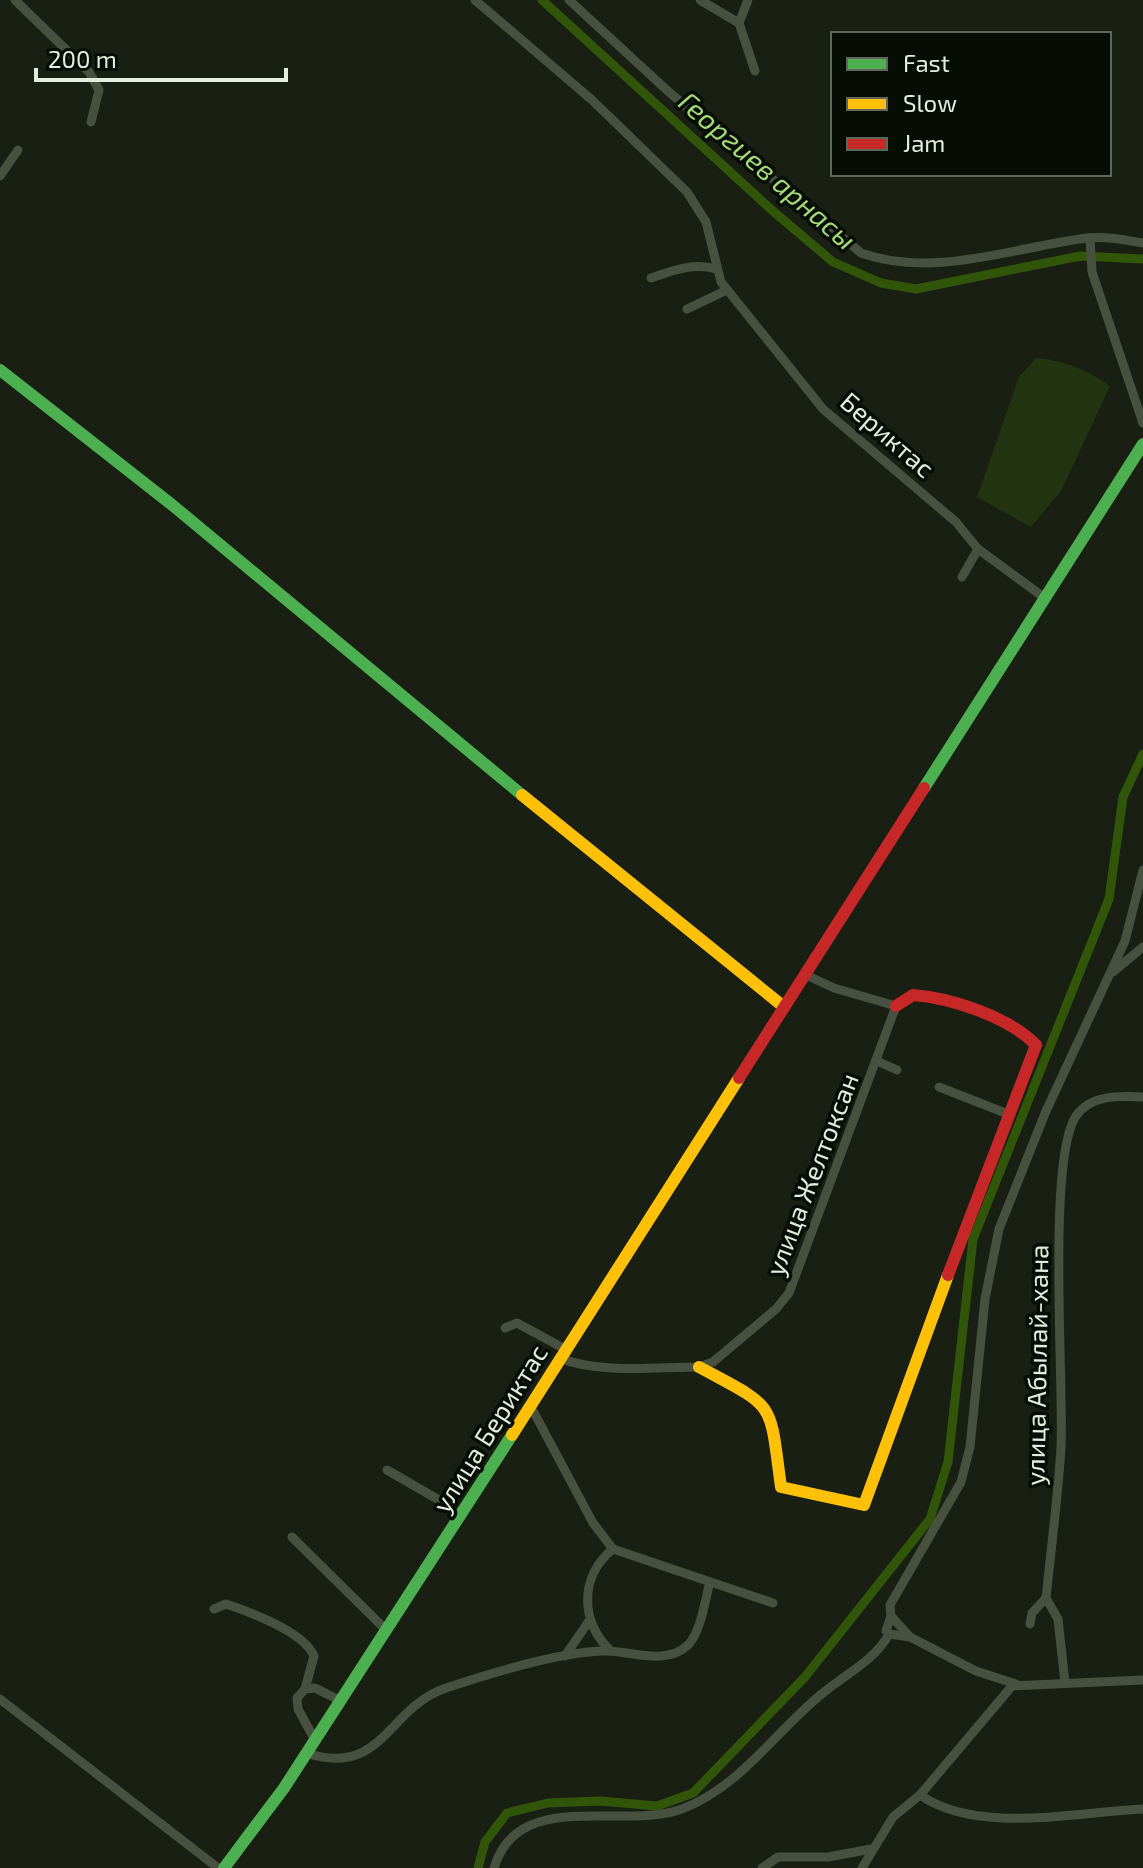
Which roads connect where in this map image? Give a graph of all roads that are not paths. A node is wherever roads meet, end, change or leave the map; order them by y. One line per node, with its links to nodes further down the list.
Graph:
1 (15, 0): 8 (street)
2 (475, 0): 13 (street, Бериктас)
3 (569, 0): 11 (street)
4 (700, 0): 6 (street)
5 (748, 0): 6 (street)
6 (739, 23): 7 (street)
7 (755, 71)
8 (91, 122)
9 (18, 150): 10 (street)
10 (0, 176)
11 (1090, 240): 12 (street); 18 (street)
12 (1143, 243)
13 (716, 269): 14 (street); 15 (street, Бериктас)
14 (651, 278)
15 (724, 286): 16 (street); 20 (street, Бериктас)
16 (687, 309)
17 (0, 370): 28 (street)
18 (1143, 423)
19 (1143, 444): 22 (street, улица Бериктас)
20 (978, 549): 21 (street); 22 (street, Бериктас)
21 (962, 577)
22 (1046, 599): 26 (street, улица Бериктас)
23 (1143, 870): 25 (street)
24 (1143, 947): 25 (street)
25 (1110, 974): 46 (street)
26 (806, 975): 27 (street); 28 (street, улица Бериктас)
27 (896, 1006): 29 (street, улица Желтоксан); 33 (street)
28 (784, 1007): 35 (street, улица Бериктас)
29 (877, 1061): 30 (street); 36 (street, улица Желтоксан)
30 (897, 1070)
31 (939, 1087): 33 (street)
32 (1143, 1097): 43 (street, улица Абылай-хана)
33 (1008, 1114): 36 (street)
34 (505, 1328): 35 (street)
35 (562, 1353): 36 (street); 37 (street, улица Бериктас)
36 (699, 1367)
37 (530, 1405): 39 (street, улица Бериктас); 41 (street)
38 (387, 1470): 39 (street)
39 (459, 1519): 49 (street, улица Бериктас)
40 (292, 1537): 49 (street)
41 (613, 1549): 42 (street); 47 (street)
42 (710, 1582): 44 (street); 52 (street)
43 (1046, 1598): 48 (street); 55 (street, улица Абылай-хана)
44 (773, 1603)
45 (214, 1609): 57 (street)
46 (891, 1616): 50 (street); 51 (street)
47 (589, 1621): 52 (street); 53 (street)
48 (1030, 1624)
49 (387, 1631): 59 (street, улица Бериктас)
50 (889, 1634): 51 (street); 68 (street)
51 (910, 1637): 56 (street)
52 (611, 1651): 53 (street)
53 (565, 1656): 61 (street)
54 (1143, 1680): 55 (street)
55 (1065, 1683): 56 (street)
56 (1016, 1684): 62 (street)
57 (305, 1689): 59 (street); 60 (street)
58 (0, 1699): 66 (street)
59 (341, 1701): 60 (street, улица Бериктас)
60 (315, 1740): 61 (street, улица Бериктас)
61 (306, 1753): 67 (street, улица Бериктас)
62 (920, 1795): 63 (street); 64 (street)
63 (1143, 1809)
64 (871, 1849): 65 (street); 69 (street)
65 (766, 1867)
66 (218, 1868)
67 (224, 1868)
68 (494, 1868)
69 (862, 1868)

